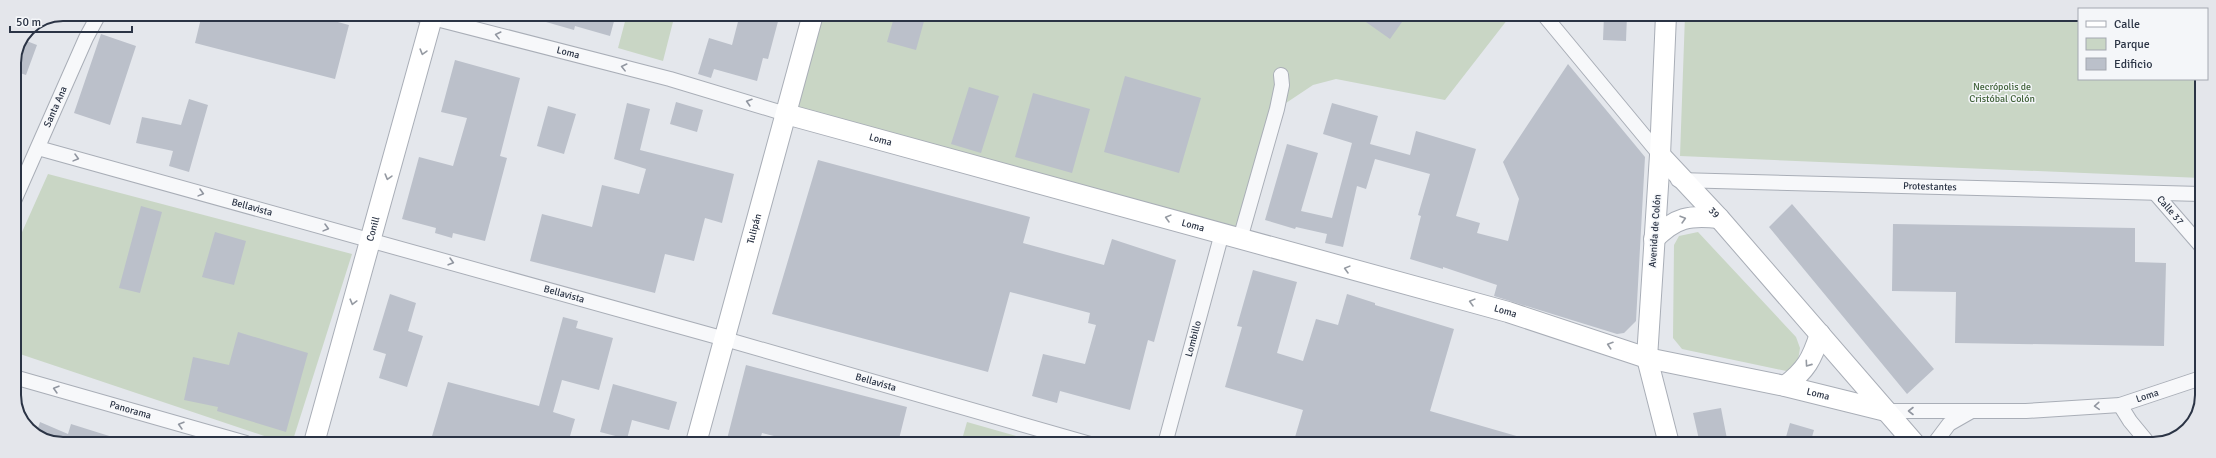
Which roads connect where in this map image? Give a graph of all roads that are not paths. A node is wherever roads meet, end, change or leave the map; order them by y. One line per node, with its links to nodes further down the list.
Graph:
1 (95, 21): 9 (street, Santa Ana)
2 (426, 21): 20 (street, Conill, one-way to 20)
3 (446, 21): 8 (street, Loma, one-way to 3)
4 (812, 21): 8 (street, Tulipán)
5 (1549, 21): 10 (street, 39)
6 (1666, 21): 10 (street, Avenida de Colón)
7 (1281, 75): 17 (street, Lombillo)
8 (786, 114): 17 (street, Loma, one-way to 8); 22 (street, Tulipán)
9 (38, 148): 13 (street, Santa Ana); 20 (street, Bellavista, one-way to 20)
10 (1660, 155): 11 (street, Avenida de Colón); 12 (street, 39)
11 (1658, 180): 12 (street, Protestantes); 18 (street, Avenida de Colón)
12 (1684, 180): 14 (street, Protestantes); 16 (street, 39)
13 (21, 186)
14 (2155, 193): 15 (street, Protestantes); 19 (street, Calle 37)
15 (2195, 194)
16 (1719, 218): 18 (street, one-way to 16); 21 (street, 39)
17 (1231, 236): 23 (street, Loma, one-way to 17); 34 (street, Lombillo)
18 (1654, 239): 23 (street, Avenida de Colón)
19 (2195, 239)
20 (370, 240): 22 (street, Bellavista, one-way to 22); 31 (street, Conill, one-way to 31)
21 (1820, 334): 26 (street, one-way to 26); 28 (street, 39)
22 (725, 339): 32 (street, Tulipán); 33 (street, Bellavista)
23 (1647, 358): 26 (street, Loma); 35 (street, Avenida de Colón)
24 (21, 379): 30 (street, Panorama, one-way to 24)
25 (2195, 380): 27 (street, Loma)
26 (1785, 386): 28 (street, Loma)
27 (2120, 405): 29 (street, Loma, one-way to 29); 38 (street)
28 (1886, 411): 29 (street, Loma, one-way to 28); 36 (street, 39)
29 (1972, 411): 37 (street, Loma)
30 (225, 437)
31 (316, 437)
32 (698, 437)
33 (1066, 437)
34 (1167, 437)
35 (1667, 437)
36 (1909, 437)
37 (1939, 437)
38 (2143, 437)

